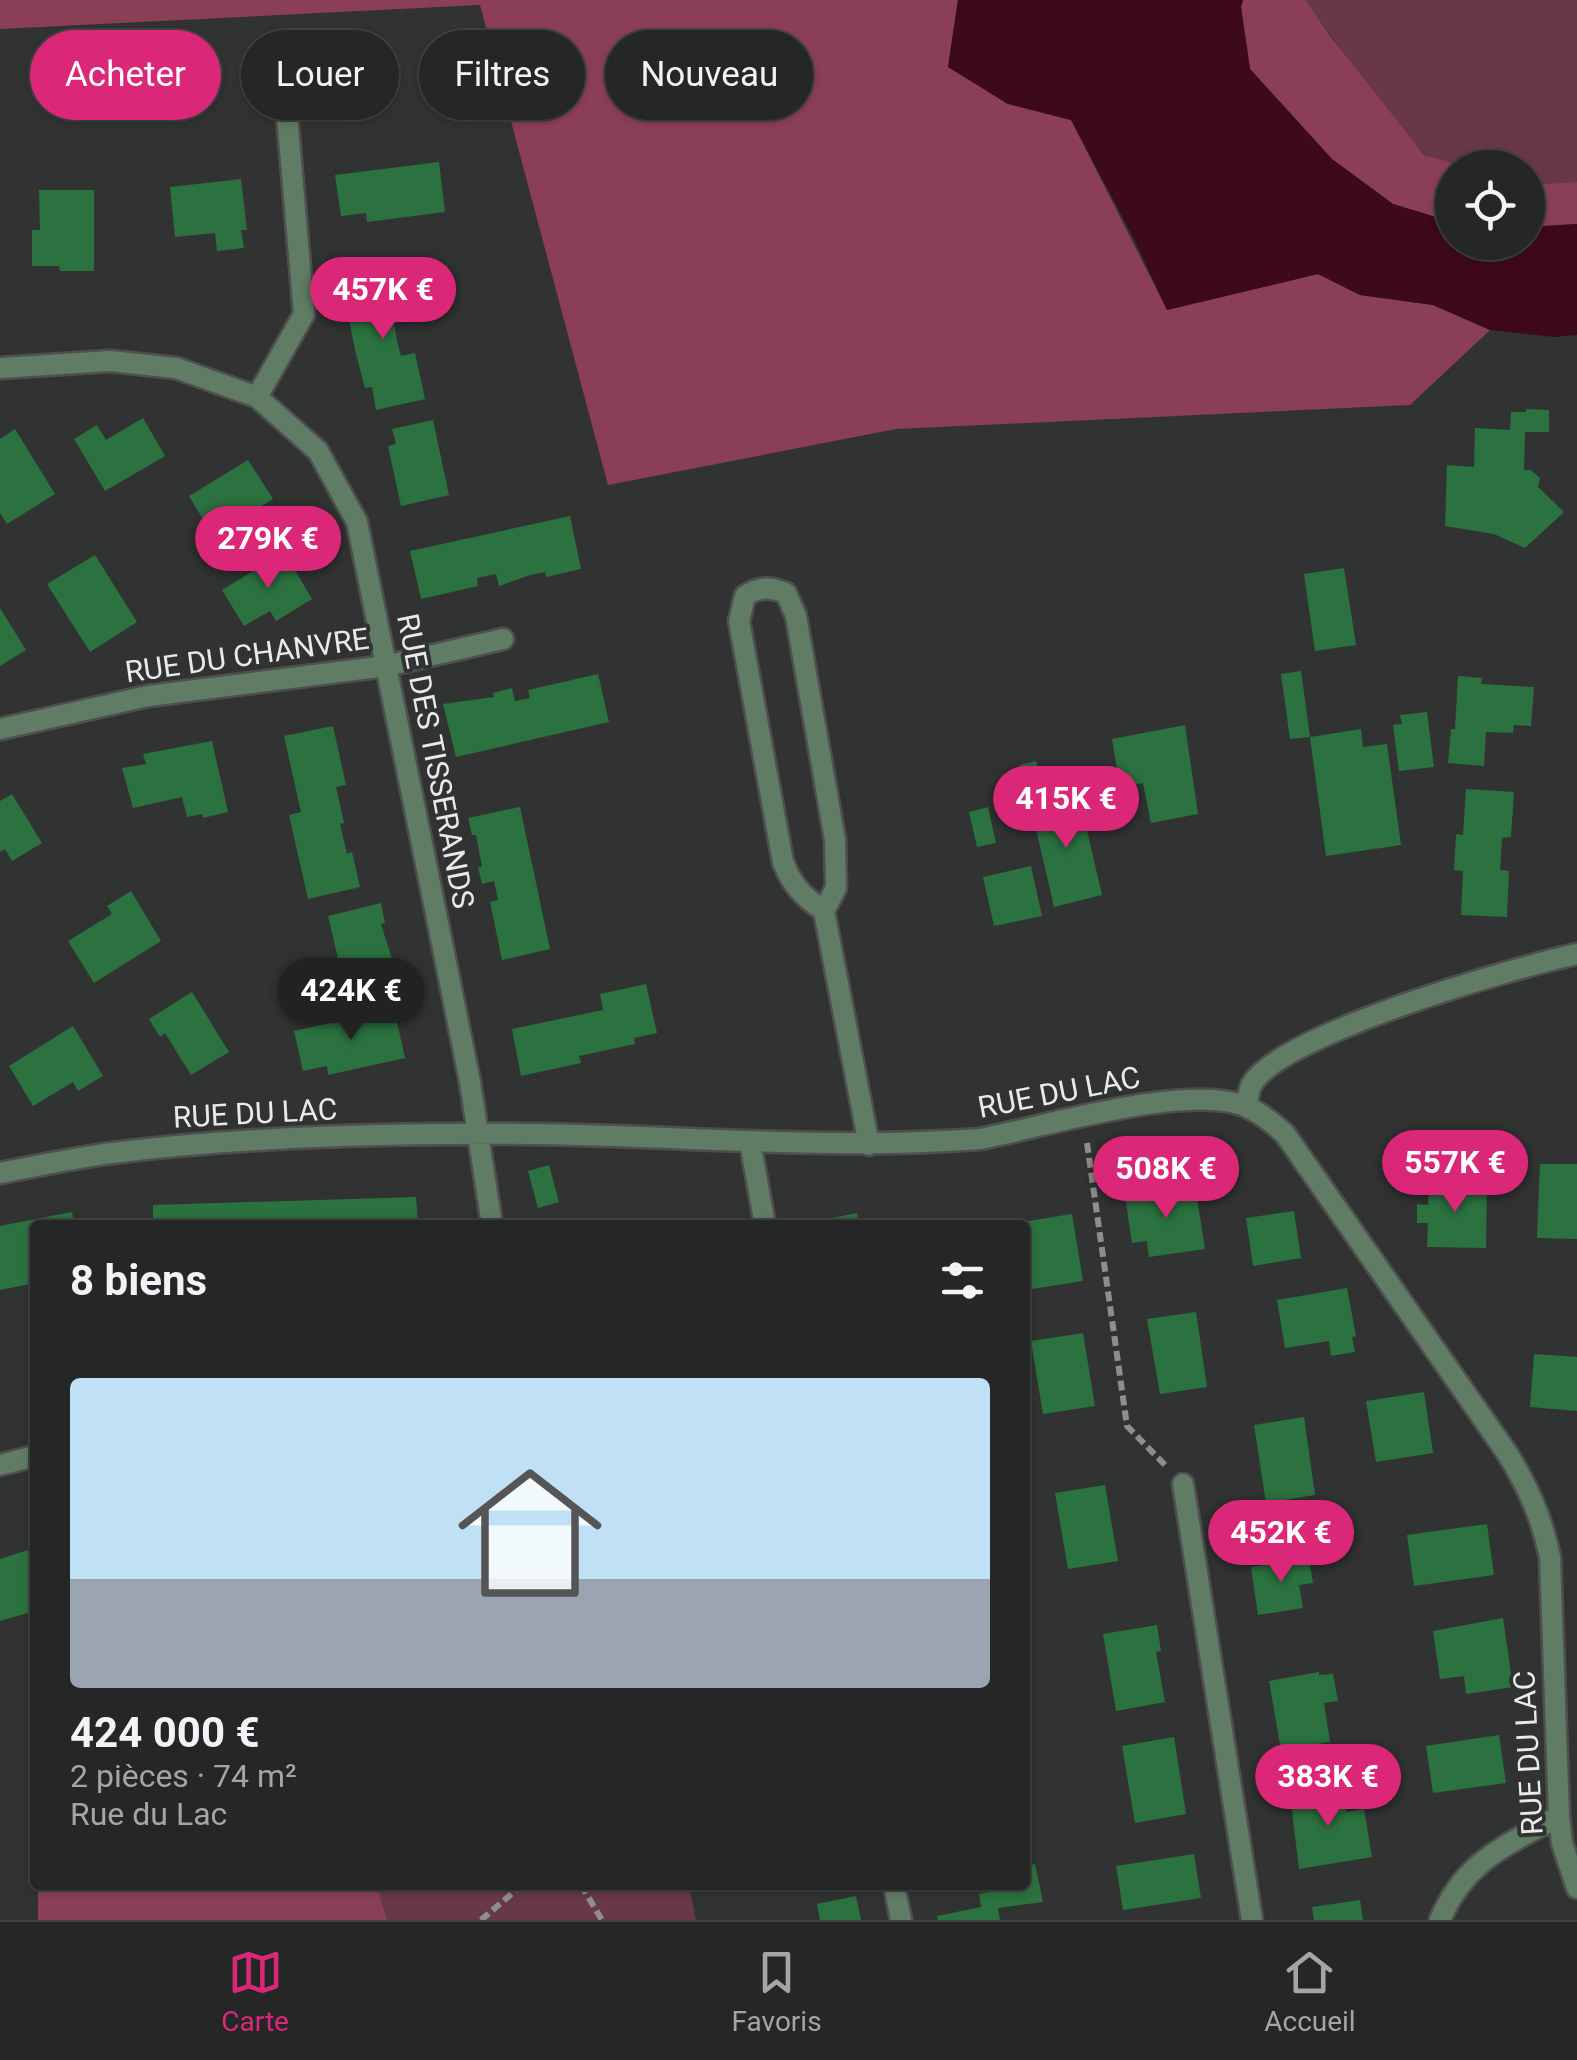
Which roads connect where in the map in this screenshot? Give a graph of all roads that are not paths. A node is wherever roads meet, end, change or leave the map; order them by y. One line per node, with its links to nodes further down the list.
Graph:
1 (287, 120): 3 (street)
2 (0, 368): 3 (street, RUE DES TISSERANDS)
3 (256, 397): 5 (street, RUE DES TISSERANDS)
4 (503, 639): 5 (street, RUE DU CHANVRE)
5 (386, 666): 6 (street, RUE DU CHANVRE); 10 (street, RUE DES TISSERANDS)
6 (0, 729)
7 (824, 911): 7 (street); 12 (street)
8 (1577, 954): 9 (street)
9 (1246, 1106): 12 (street, RUE DU LAC); 19 (street, RUE DU LAC)
10 (477, 1134): 11 (street, RUE DU LAC); 13 (street, RUE DU LAC); 14 (street, RUE DES TISSERANDS)
11 (750, 1142): 12 (street, RUE DU LAC); 15 (street)
12 (869, 1145)
13 (0, 1173)
14 (491, 1220)
15 (764, 1220)
16 (30, 1457): 17 (street)
17 (0, 1464)
18 (1183, 1484): 23 (street)
19 (1559, 1816): 20 (street, RUE DU LAC); 24 (street)
20 (1577, 1888)
21 (895, 1890): 22 (street)
22 (901, 1920)
23 (1252, 1920)
24 (1440, 1920)

